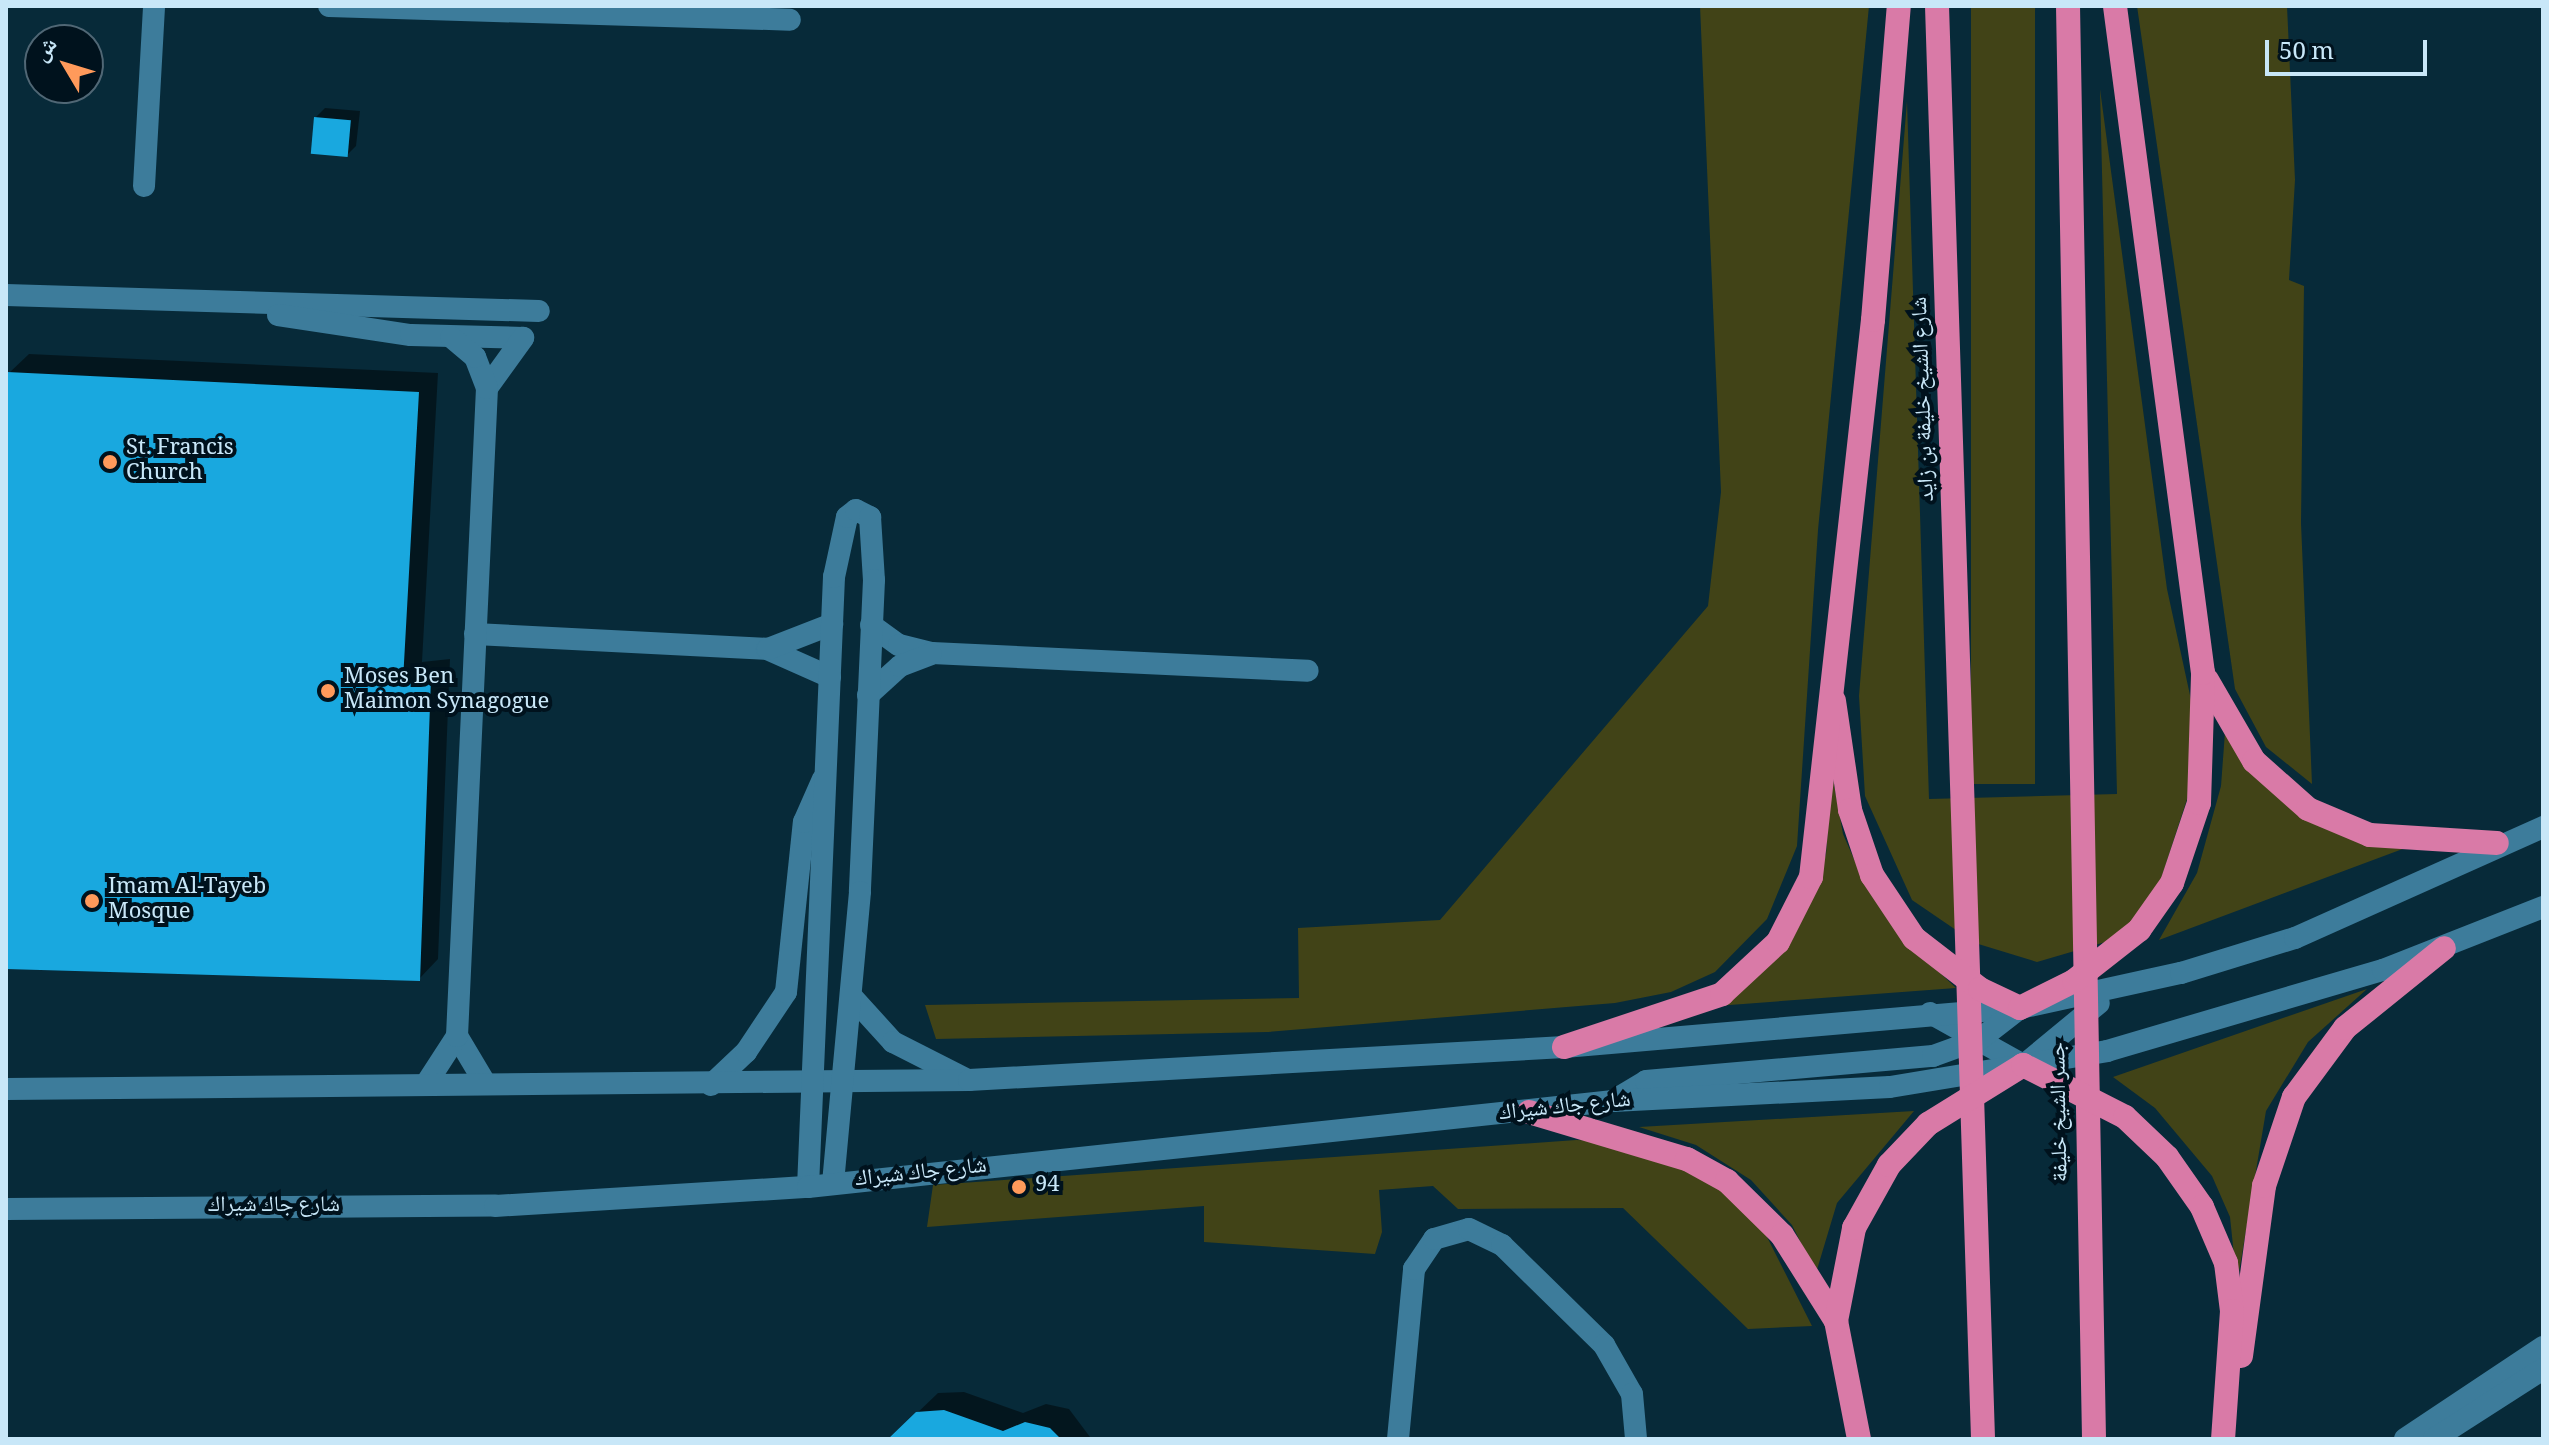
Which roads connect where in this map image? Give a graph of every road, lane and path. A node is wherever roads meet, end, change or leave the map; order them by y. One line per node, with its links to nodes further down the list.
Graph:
1 (154, 6): 9 (street)
2 (329, 6): 7 (street)
3 (1899, 6): 24 (highway)
4 (1937, 6): 59 (highway, شارع الشيخ خليفة بن زايد)
5 (2068, 6): 60 (highway, جسر الشيخ خليفة)
6 (2115, 6): 21 (highway)
7 (510, 8): 8 (street)
8 (790, 20)
9 (144, 186)
10 (6, 295): 11 (street)
11 (247, 306): 12 (street); 13 (street)
12 (539, 311)
13 (451, 337): 14 (street); 14 (street)
14 (487, 388): 17 (street)
15 (832, 624): 16 (street); 18 (street); 22 (street)
16 (871, 625): 19 (street); 23 (street)
17 (475, 634): 18 (street); 35 (street)
18 (767, 649): 22 (street)
19 (932, 653): 20 (street); 23 (street)
20 (1308, 671)
21 (2203, 673): 27 (highway); 32 (highway)
22 (830, 677): 25 (street)
23 (868, 695): 31 (street)
24 (1834, 701): 32 (highway); 37 (highway)
25 (826, 775): 41 (street); 45 (street)
26 (2543, 827): 27 (street)
27 (2497, 843): 30 (street)
28 (2543, 907): 29 (street, شارع جاك شيراك)
29 (2444, 948): 38 (street, شارع جاك شيراك); 55 (highway)
30 (2123, 986): 32 (street); 34 (street)
31 (852, 997): 40 (street); 42 (street)
32 (2020, 1008): 33 (street); 34 (street); 36 (street)
33 (1929, 1013): 36 (street); 37 (street)
34 (2062, 1030): 38 (street); 39 (street)
35 (457, 1036): 43 (street); 44 (street)
36 (1980, 1039): 39 (street); 47 (street)
37 (1564, 1047): 40 (street)
38 (2107, 1051): 39 (street, شارع جاك شيراك)
39 (2023, 1065): 47 (street, شارع جاك شيراك); 52 (highway); 55 (highway)
40 (969, 1080): 42 (street)
41 (813, 1081): 42 (street); 45 (street); 50 (street)
42 (845, 1081): 49 (street)
43 (485, 1083): 44 (street); 45 (street)
44 (426, 1084): 46 (street)
45 (711, 1085)
46 (6, 1089)
47 (1613, 1101): 48 (street, شارع جاك شيراك)
48 (1529, 1112): 49 (street, شارع جاك شيراك); 52 (highway)
49 (833, 1184): 50 (street, شارع جاك شيراك)
50 (808, 1187): 51 (street, شارع جاك شيراك)
51 (6, 1209)
52 (1836, 1321): 58 (highway)
53 (2543, 1347): 62 (street)
54 (2543, 1369): 63 (street)
55 (2231, 1380): 61 (highway)
56 (1398, 1439): 57 (street)
57 (1636, 1439)
58 (1859, 1439)
59 (1983, 1439)
60 (2094, 1439)
61 (2223, 1439)
62 (2405, 1439)
63 (2434, 1439)

